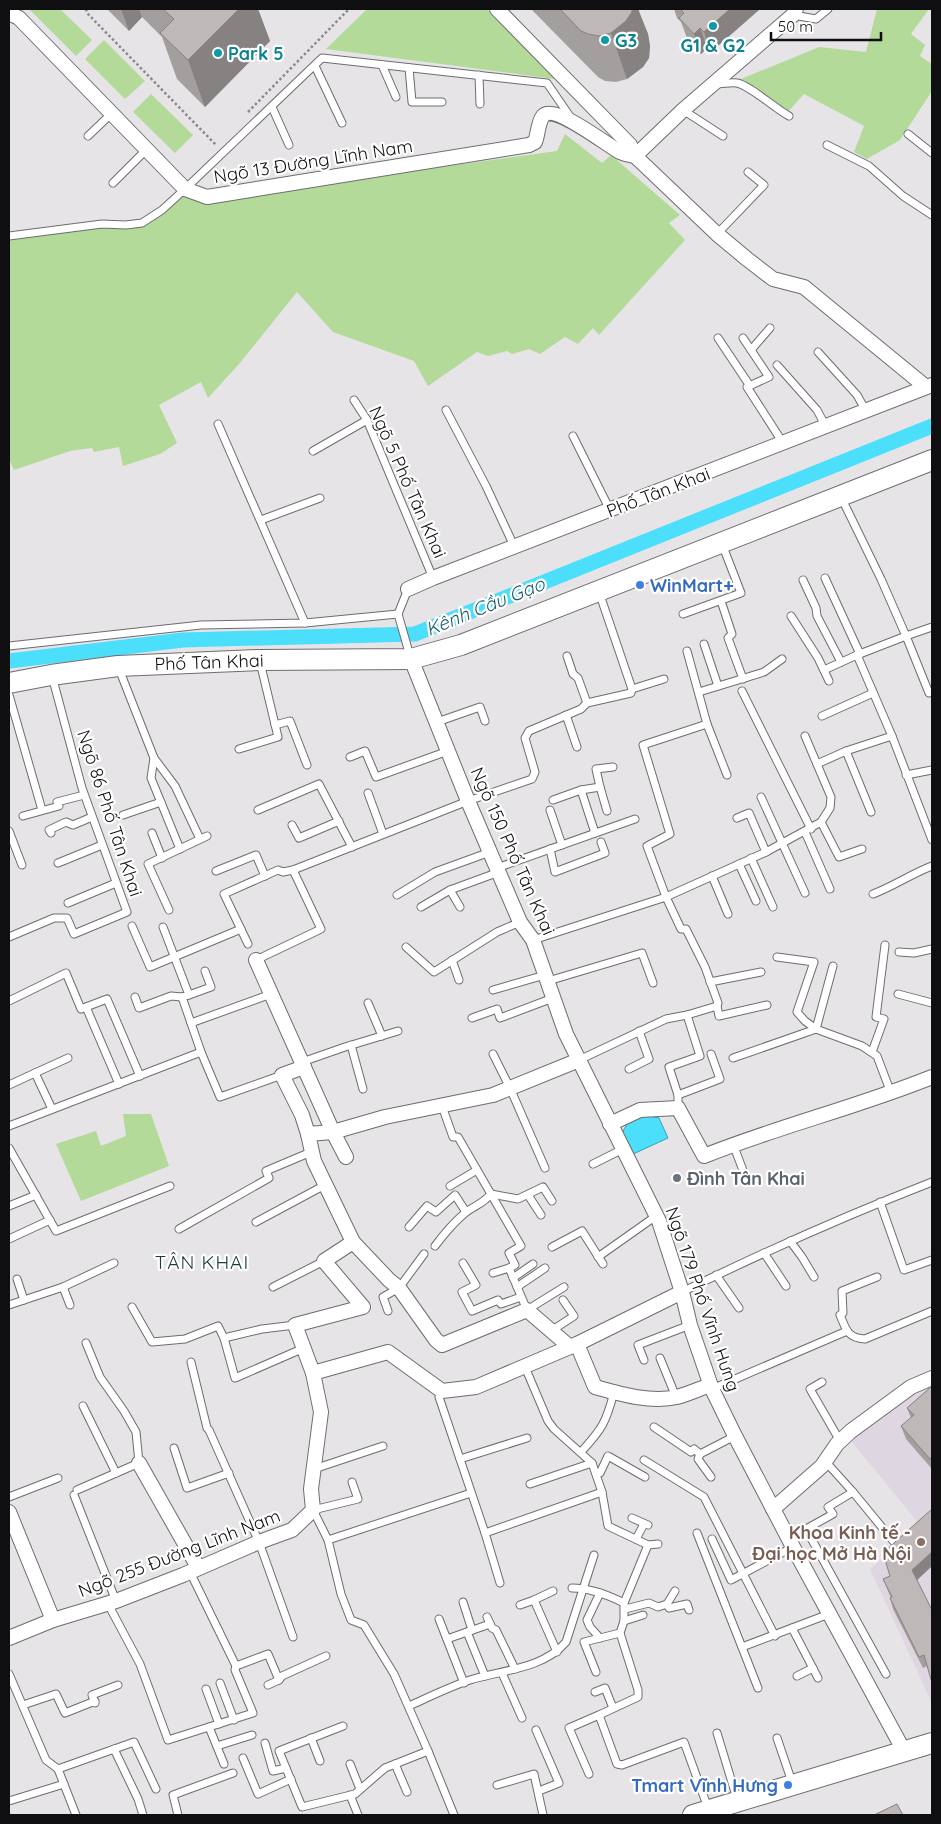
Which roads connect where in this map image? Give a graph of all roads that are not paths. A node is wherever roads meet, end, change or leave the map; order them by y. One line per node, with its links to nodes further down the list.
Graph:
1 (497, 9): 26 (street)
2 (828, 9): 3 (lane)
3 (794, 12): 9 (street)
4 (12, 16): 15 (street)
5 (382, 65): 6 (lane); 7 (lane); 10 (lane)
6 (315, 66): 13 (lane); 17 (lane)
7 (409, 68): 8 (lane); 11 (lane)
8 (479, 75): 12 (lane); 18 (lane)
9 (714, 84): 14 (street); 16 (lane)
10 (396, 97)
11 (442, 102)
12 (480, 104)
13 (272, 107): 22 (lane); 29 (lane)
14 (683, 110): 21 (lane); 26 (street)
15 (111, 114): 20 (lane); 24 (street)
16 (789, 116)
17 (342, 123)
18 (574, 123): 26 (street, Ngõ 13 Đường Lĩnh Nam); 29 (street, Ngõ 13 Đường Lĩnh Nam)
19 (908, 134): 25 (lane)
20 (88, 136)
21 (723, 136)
22 (288, 145)
23 (827, 145): 30 (lane)
24 (146, 150): 28 (lane); 29 (street)
25 (932, 153)
26 (635, 156): 31 (street)
27 (748, 172): 31 (lane)
28 (113, 183)
29 (185, 190): 32 (lane)
30 (932, 214)
31 (718, 234): 40 (street)
32 (9, 236)
33 (770, 328): 36 (lane)
34 (718, 338): 39 (lane)
35 (743, 338): 36 (lane)
36 (751, 350): 39 (lane)
37 (818, 352): 43 (lane)
38 (777, 365): 46 (lane)
39 (750, 386): 48 (lane)
40 (929, 386): 43 (street, Phố Tân Khai)
41 (354, 400): 44 (lane, Ngõ 5 Phố Tân Khai)
42 (446, 410): 56 (lane)
43 (866, 411): 46 (street, Phố Tân Khai)
44 (367, 420): 49 (lane); 57 (lane, Ngõ 5 Phố Tân Khai)
45 (218, 424): 54 (lane)
46 (826, 426): 48 (street, Phố Tân Khai)
47 (573, 436): 53 (lane)
48 (784, 444): 53 (street, Phố Tân Khai)
49 (313, 451)
50 (932, 460): 51 (street, Phố Tân Khai)
51 (841, 496): 55 (street, Phố Tân Khai); 68 (lane)
52 (320, 498): 54 (lane)
53 (610, 510): 56 (street, Phố Tân Khai)
54 (261, 520): 66 (lane)
55 (722, 544): 61 (street, Phố Tân Khai); 62 (lane)
56 (514, 546): 57 (street, Phố Tân Khai)
57 (433, 578): 60 (street, Phố Tân Khai)
58 (825, 578): 73 (lane)
59 (802, 580): 77 (lane)
60 (408, 589): 64 (lane, Phố Tân Khai)
61 (599, 591): 72 (street, Phố Tân Khai); 86 (lane)
62 (721, 601): 63 (lane); 82 (lane)
63 (683, 614)
64 (399, 616): 66 (lane, Phố Tân Khai); 72 (lane)
65 (791, 616): 79 (lane)
66 (305, 623): 70 (lane, Phố Tân Khai)
67 (932, 627): 68 (lane)
68 (906, 636): 73 (lane); 90 (lane)
69 (704, 644): 85 (lane)
70 (9, 646)
71 (687, 651): 88 (lane)
72 (410, 653): 75 (street, Phố Tân Khai); 96 (street, Ngõ 150 Phố Tân Khai)
73 (858, 654): 77 (lane); 89 (lane)
74 (567, 656): 92 (lane)
75 (259, 660): 78 (street, Phố Tân Khai); 98 (lane)
76 (782, 660): 82 (lane)
77 (841, 662): 79 (lane)
78 (118, 666): 80 (street, Phố Tân Khai); 106 (lane)
79 (824, 670): 83 (lane)
80 (51, 675): 84 (street, Phố Tân Khai); 116 (lane, Ngõ 86 Phố Tân Khai)
81 (664, 679): 86 (lane)
82 (743, 679): 85 (lane)
83 (829, 681)
84 (9, 683)
85 (718, 686): 88 (lane)
86 (632, 689): 92 (lane)
87 (742, 691): 134 (lane)
88 (699, 692): 97 (lane)
89 (873, 693): 94 (lane); 100 (lane)
90 (929, 693)
91 (9, 695): 121 (lane)
92 (587, 703): 93 (lane)
93 (566, 715): 101 (lane); 119 (lane)
94 (822, 716)
95 (485, 721): 96 (lane)
96 (437, 722): 103 (street, Ngõ 150 Phố Tân Khai)
97 (707, 724): 111 (lane); 168 (lane)
98 (275, 725): 102 (lane); 108 (lane)
99 (805, 736): 107 (lane)
100 (892, 736): 104 (lane); 112 (lane)
101 (578, 747)
102 (239, 749)
103 (448, 751): 105 (lane); 119 (street, Ngõ 150 Phố Tân Khai)
104 (846, 751): 107 (lane); 125 (lane)
105 (350, 757)
106 (154, 758): 120 (lane); 146 (lane)
107 (816, 764): 132 (lane)
108 (307, 765)
109 (613, 767): 113 (lane)
110 (932, 770): 112 (lane)
111 (727, 775)
112 (906, 775): 140 (lane)
113 (600, 787): 114 (lane); 124 (lane)
114 (581, 790): 118 (lane); 137 (lane)
115 (368, 792): 139 (lane)
116 (84, 795): 121 (lane); 128 (lane, Ngõ 86 Phố Tân Khai)
117 (761, 798): 142 (lane)
118 (553, 800)
119 (468, 801): 139 (lane); 149 (street, Ngõ 150 Phố Tân Khai)
120 (161, 802): 126 (lane); 146 (lane)
121 (42, 810): 127 (lane)
122 (258, 810): 131 (lane)
123 (550, 810): 143 (lane)
124 (607, 811)
125 (871, 812)
126 (123, 815)
127 (22, 816)
128 (92, 817): 135 (lane); 144 (lane, Ngõ 86 Phố Tân Khai)
129 (737, 818): 150 (lane)
130 (635, 819): 137 (lane)
131 (339, 821): 133 (lane); 145 (lane)
132 (821, 822): 134 (lane); 148 (lane)
133 (292, 825)
134 (808, 831): 142 (lane); 163 (lane)
135 (51, 833)
136 (152, 833): 151 (lane)
137 (595, 833): 143 (lane)
138 (9, 834): 155 (lane)
139 (384, 834): 145 (lane)
140 (932, 840)
141 (601, 842): 147 (lane)
142 (782, 844): 150 (lane); 165 (lane)
143 (562, 845): 147 (lane)
144 (102, 846): 153 (lane); 162 (lane, Ngõ 86 Phố Tân Khai)
145 (352, 847): 157 (lane)
146 (180, 849): 151 (lane)
147 (550, 849): 158 (lane)
148 (862, 849)
149 (490, 852): 158 (street, Ngõ 150 Phố Tân Khai); 167 (lane)
150 (766, 852): 152 (lane)
151 (162, 858): 174 (lane)
152 (751, 858): 154 (lane); 171 (lane)
153 (58, 863)
154 (739, 864): 161 (lane); 169 (lane)
155 (22, 865)
156 (932, 866): 166 (lane)
157 (293, 870): 160 (lane); 189 (lane)
158 (498, 870): 164 (lane); 176 (street, Ngõ 150 Phố Tân Khai)
159 (216, 871): 160 (lane)
160 (265, 876): 179 (lane)
161 (712, 876): 168 (lane); 175 (lane)
162 (116, 883): 170 (lane); 180 (lane, Ngõ 86 Phố Tân Khai)
163 (830, 888)
164 (450, 890): 172 (lane); 173 (lane)
165 (805, 893)
166 (873, 894)
167 (398, 895)
168 (666, 897): 181 (lane); 196 (lane)
169 (756, 901)
170 (68, 903)
171 (773, 906)
172 (421, 907)
173 (460, 908)
174 (169, 910)
175 (728, 914)
176 (520, 922): 181 (street, Ngõ 150 Phố Tân Khai); 190 (lane)
177 (132, 926): 187 (lane)
178 (163, 927): 187 (lane)
179 (241, 929): 182 (lane); 187 (lane)
180 (9, 937)
181 (533, 940): 194 (street, Ngõ 150 Phố Tân Khai)
182 (248, 944)
183 (885, 945): 219 (lane)
184 (406, 947): 190 (lane)
185 (932, 949): 186 (lane)
186 (899, 952)
187 (174, 956): 202 (lane)
188 (777, 957): 213 (lane)
189 (256, 960): 199 (street)
190 (452, 960): 195 (lane)
191 (833, 966): 213 (lane)
192 (206, 971): 202 (lane)
193 (761, 972): 196 (lane)
194 (546, 978): 197 (lane); 198 (lane); 203 (street, Ngõ 150 Phố Tân Khai)
195 (459, 980)
196 (710, 982): 208 (lane)
197 (653, 983)
198 (493, 990)
199 (271, 994): 212 (lane); 225 (street)
200 (898, 994): 206 (lane)
201 (135, 996): 202 (lane)
202 (186, 996): 212 (lane)
203 (553, 998): 211 (lane); 224 (street, Ngõ 150 Phố Tân Khai)
204 (9, 1001): 209 (lane)
205 (368, 1003): 216 (lane)
206 (932, 1003)
207 (767, 1005): 208 (lane)
208 (717, 1006): 210 (lane)
209 (86, 1007): 229 (lane); 231 (lane)
210 (687, 1015): 214 (lane); 236 (lane)
211 (472, 1018)
212 (191, 1023): 218 (lane)
213 (816, 1029): 219 (lane); 223 (lane)
214 (639, 1031): 224 (lane); 226 (lane)
215 (398, 1032): 216 (lane)
216 (382, 1036): 217 (lane)
217 (351, 1045): 225 (lane); 234 (lane)
218 (201, 1052): 228 (lane); 229 (lane)
219 (872, 1052): 235 (lane)
220 (493, 1054): 233 (lane)
221 (710, 1054): 236 (lane)
222 (68, 1058): 227 (lane)
223 (733, 1058)
224 (579, 1060): 233 (street); 239 (street, Ngõ 179 Phố Vĩnh Hưng)
225 (302, 1065): 228 (street); 241 (street)
226 (629, 1069)
227 (35, 1073): 232 (lane); 238 (lane)
228 (282, 1075): 242 (street)
229 (140, 1076): 231 (lane)
230 (932, 1077): 235 (street)
231 (119, 1084): 238 (lane)
232 (9, 1085)
233 (510, 1088): 237 (street); 249 (lane)
234 (363, 1089)
235 (891, 1094): 243 (street)
236 (678, 1102): 239 (street); 243 (street)
237 (442, 1106): 241 (street); 250 (lane)
238 (52, 1109): 240 (lane)
239 (610, 1124): 245 (street, Ngõ 179 Phố Vĩnh Hưng)
240 (9, 1126)
241 (333, 1132): 242 (street); 247 (street)
242 (308, 1134): 246 (street)
243 (733, 1144): 251 (lane)
244 (9, 1148): 257 (lane)
245 (623, 1149): 248 (lane); 264 (street, Ngõ 179 Phố Vĩnh Hưng)
246 (312, 1152): 253 (street); 268 (lane)
247 (346, 1157)
248 (592, 1164)
249 (545, 1168)
250 (476, 1170): 255 (lane); 256 (lane)
251 (747, 1181)
252 (932, 1182): 260 (lane)
253 (325, 1184): 266 (lane); 271 (street)
254 (170, 1186): 265 (lane)
255 (450, 1186)
256 (491, 1194): 258 (lane); 262 (lane); 283 (lane)
257 (36, 1195): 261 (lane); 265 (lane)
258 (528, 1195): 259 (lane); 263 (lane)
259 (552, 1201)
260 (880, 1202): 270 (lane); 278 (lane)
261 (9, 1206)
262 (466, 1212): 267 (lane); 272 (lane)
263 (541, 1215)
264 (656, 1216): 276 (lane); 297 (street, Ngõ 179 Phố Vĩnh Hưng)
265 (50, 1220): 269 (lane)
266 (256, 1222)
267 (410, 1228)
268 (179, 1229)
269 (9, 1239)
270 (790, 1241): 274 (lane); 287 (lane)
271 (352, 1242): 277 (street); 296 (street)
272 (435, 1246)
273 (552, 1247): 276 (lane)
274 (764, 1253): 286 (lane); 291 (lane)
275 (424, 1254): 296 (lane)
276 (598, 1257): 282 (lane)
277 (324, 1260): 293 (lane); 307 (street)
278 (932, 1260)
279 (114, 1263): 292 (lane)
280 (463, 1263): 300 (lane)
281 (533, 1264): 290 (lane)
282 (603, 1264)
283 (509, 1268): 285 (lane); 290 (lane)
284 (545, 1268): 294 (lane)
285 (493, 1273)
286 (716, 1275): 297 (lane); 304 (lane)
287 (814, 1277)
288 (877, 1277): 310 (lane)
289 (17, 1278): 298 (lane)
290 (513, 1278): 294 (lane)
291 (786, 1286)
292 (62, 1287): 298 (lane); 302 (lane)
293 (274, 1287)
294 (517, 1287): 300 (lane)
295 (564, 1287): 300 (lane)
296 (398, 1288): 300 (street); 305 (lane)
297 (682, 1292): 308 (street, Ngõ 179 Phố Vĩnh Hưng); 313 (street)
298 (24, 1300): 301 (lane)
299 (563, 1300): 309 (lane)
300 (524, 1304): 309 (street)
301 (9, 1305)
302 (70, 1305)
303 (132, 1307): 311 (lane)
304 (739, 1308)
305 (388, 1311)
306 (932, 1311): 310 (lane)
307 (296, 1325): 311 (lane); 314 (street)
308 (690, 1326): 316 (lane); 322 (street, Ngõ 179 Phố Vĩnh Hưng)
309 (551, 1331): 313 (street)
310 (846, 1332): 322 (lane)
311 (224, 1338): 314 (lane)
312 (86, 1344): 338 (lane)
313 (573, 1345): 318 (street); 324 (street)
314 (304, 1348): 319 (street)
315 (660, 1358): 325 (lane)
316 (644, 1360)
317 (190, 1362): 341 (lane)
318 (525, 1367): 323 (street); 333 (lane)
319 (312, 1373): 323 (street); 340 (street)
320 (932, 1378): 330 (street)
321 (822, 1382): 330 (lane)
322 (711, 1387): 325 (street); 328 (street, Ngõ 179 Phố Vĩnh Hưng)
323 (442, 1391): 335 (lane)
324 (614, 1392): 325 (street); 333 (lane)
325 (676, 1397)
326 (83, 1406): 343 (lane)
327 (654, 1427): 334 (lane)
328 (735, 1436): 334 (lane); 354 (street, Ngõ 179 Phố Vĩnh Hưng)
329 (527, 1438): 335 (lane)
330 (840, 1441): 337 (street)
331 (383, 1446): 340 (lane)
332 (174, 1448): 341 (lane)
333 (581, 1452): 339 (lane)
334 (700, 1454): 345 (lane)
335 (460, 1460): 351 (lane)
336 (644, 1460): 369 (lane)
337 (825, 1461): 350 (lane); 354 (street)
338 (139, 1463): 343 (lane); 368 (street)
339 (592, 1463): 342 (lane); 348 (lane)
340 (314, 1469): 353 (street)
341 (229, 1473): 362 (lane)
342 (596, 1473): 344 (lane); 349 (lane)
343 (116, 1474): 377 (lane)
344 (645, 1477)
345 (711, 1477)
346 (58, 1478): 352 (lane)
347 (352, 1482): 353 (lane)
348 (530, 1484)
349 (602, 1492): 357 (lane); 361 (lane)
350 (853, 1492): 363 (lane); 405 (lane)
351 (471, 1494): 357 (lane); 360 (lane)
352 (9, 1497)
353 (313, 1510): 360 (lane); 362 (street, Ngõ 255 Đường Lĩnh Nam)
354 (773, 1510): 366 (street, Ngõ 179 Phố Vĩnh Hưng)
355 (9, 1512): 386 (street)
356 (632, 1518): 361 (lane)
357 (485, 1533): 370 (lane)
358 (697, 1533): 396 (lane)
359 (712, 1539): 369 (lane)
360 (328, 1540): 419 (lane)
361 (636, 1540): 365 (lane)
362 (259, 1542): 368 (street, Ngõ 255 Đường Lĩnh Nam); 392 (lane)
363 (894, 1542)
364 (658, 1544): 365 (lane)
365 (648, 1545): 381 (lane)
366 (793, 1547): 369 (lane); 383 (street, Ngõ 179 Phố Vĩnh Hưng)
367 (594, 1555): 372 (lane)
368 (194, 1569): 377 (street, Ngõ 255 Đường Lĩnh Nam); 399 (lane)
369 (743, 1574): 391 (lane)
370 (500, 1584)
371 (572, 1588): 372 (lane)
372 (584, 1588): 375 (lane); 397 (lane)
373 (553, 1591): 376 (lane)
374 (675, 1591): 379 (lane)
375 (600, 1593): 381 (lane); 394 (lane)
376 (534, 1600): 380 (lane); 397 (lane)
377 (112, 1602): 386 (street, Ngõ 255 Đường Lĩnh Nam); 426 (lane)
378 (463, 1602): 389 (lane)
379 (668, 1604): 381 (lane); 382 (lane)
380 (520, 1605)
381 (624, 1606): 387 (lane)
382 (689, 1610)
383 (829, 1614): 388 (lane); 438 (street, Ngõ 179 Phố Vĩnh Hưng)
384 (643, 1615): 387 (lane)
385 (439, 1619): 395 (lane)
386 (53, 1620): 393 (street, Ngõ 255 Đường Lĩnh Nam)
387 (624, 1621): 390 (lane)
388 (792, 1628): 391 (lane); 400 (lane)
389 (470, 1631): 395 (lane); 401 (lane); 406 (lane)
390 (620, 1632): 394 (lane); 420 (lane)
391 (775, 1636): 396 (lane)
392 (292, 1637)
393 (9, 1638)
394 (600, 1638): 402 (lane)
395 (447, 1639): 410 (lane)
396 (742, 1647): 415 (lane)
397 (557, 1652): 401 (lane)
398 (326, 1656): 409 (lane)
399 (236, 1666): 409 (lane); 423 (lane)
400 (813, 1668): 407 (lane); 408 (lane)
401 (515, 1669): 403 (lane)
402 (596, 1672)
403 (502, 1673): 406 (lane); 422 (lane)
404 (9, 1674): 413 (lane)
405 (886, 1674)
406 (485, 1676): 410 (lane)
407 (797, 1676)
408 (818, 1678)
409 (279, 1680): 412 (lane)
410 (464, 1683): 419 (lane)
411 (220, 1684): 423 (lane)
412 (268, 1685)
413 (12, 1686): 418 (lane)
414 (118, 1686): 418 (lane)
415 (758, 1688)
416 (206, 1689): 424 (lane)
417 (595, 1692): 420 (lane)
418 (23, 1705): 445 (lane)
419 (409, 1706): 437 (lane)
420 (613, 1708): 421 (lane)
421 (599, 1715): 448 (lane); 460 (lane)
422 (522, 1718)
423 (234, 1720): 424 (lane)
424 (219, 1724): 426 (lane)
425 (343, 1726): 430 (lane)
426 (209, 1727): 434 (lane)
427 (536, 1730): 455 (lane)
428 (717, 1733): 459 (lane)
429 (252, 1735): 434 (lane)
430 (311, 1738): 436 (lane); 441 (lane)
431 (777, 1738): 452 (lane)
432 (265, 1743): 439 (lane)
433 (932, 1743): 438 (street)
434 (217, 1746): 442 (lane)
435 (114, 1749): 445 (lane); 453 (lane); 462 (lane)
436 (279, 1751): 439 (lane); 446 (lane)
437 (428, 1751): 444 (lane); 465 (lane)
438 (904, 1751): 452 (street)
439 (267, 1754): 446 (lane)
440 (243, 1758): 449 (lane)
441 (320, 1761)
442 (224, 1764)
443 (350, 1764): 454 (lane)
444 (395, 1764): 454 (lane); 456 (lane)
445 (58, 1768): 450 (lane)
446 (286, 1768): 449 (lane)
447 (233, 1773): 463 (lane)
448 (588, 1774)
449 (291, 1779): 457 (lane)
450 (64, 1784): 458 (lane); 461 (lane)
451 (497, 1785): 455 (lane)
452 (793, 1785): 459 (street)
453 (156, 1789)
454 (360, 1789): 457 (lane)
455 (539, 1791): 466 (lane)
456 (406, 1792)
457 (350, 1795): 464 (lane)
458 (9, 1801)
459 (737, 1802): 460 (street)
460 (701, 1813)
461 (76, 1815)
462 (143, 1815)
463 (178, 1815)
464 (358, 1815)
465 (454, 1815)
466 (543, 1815)

